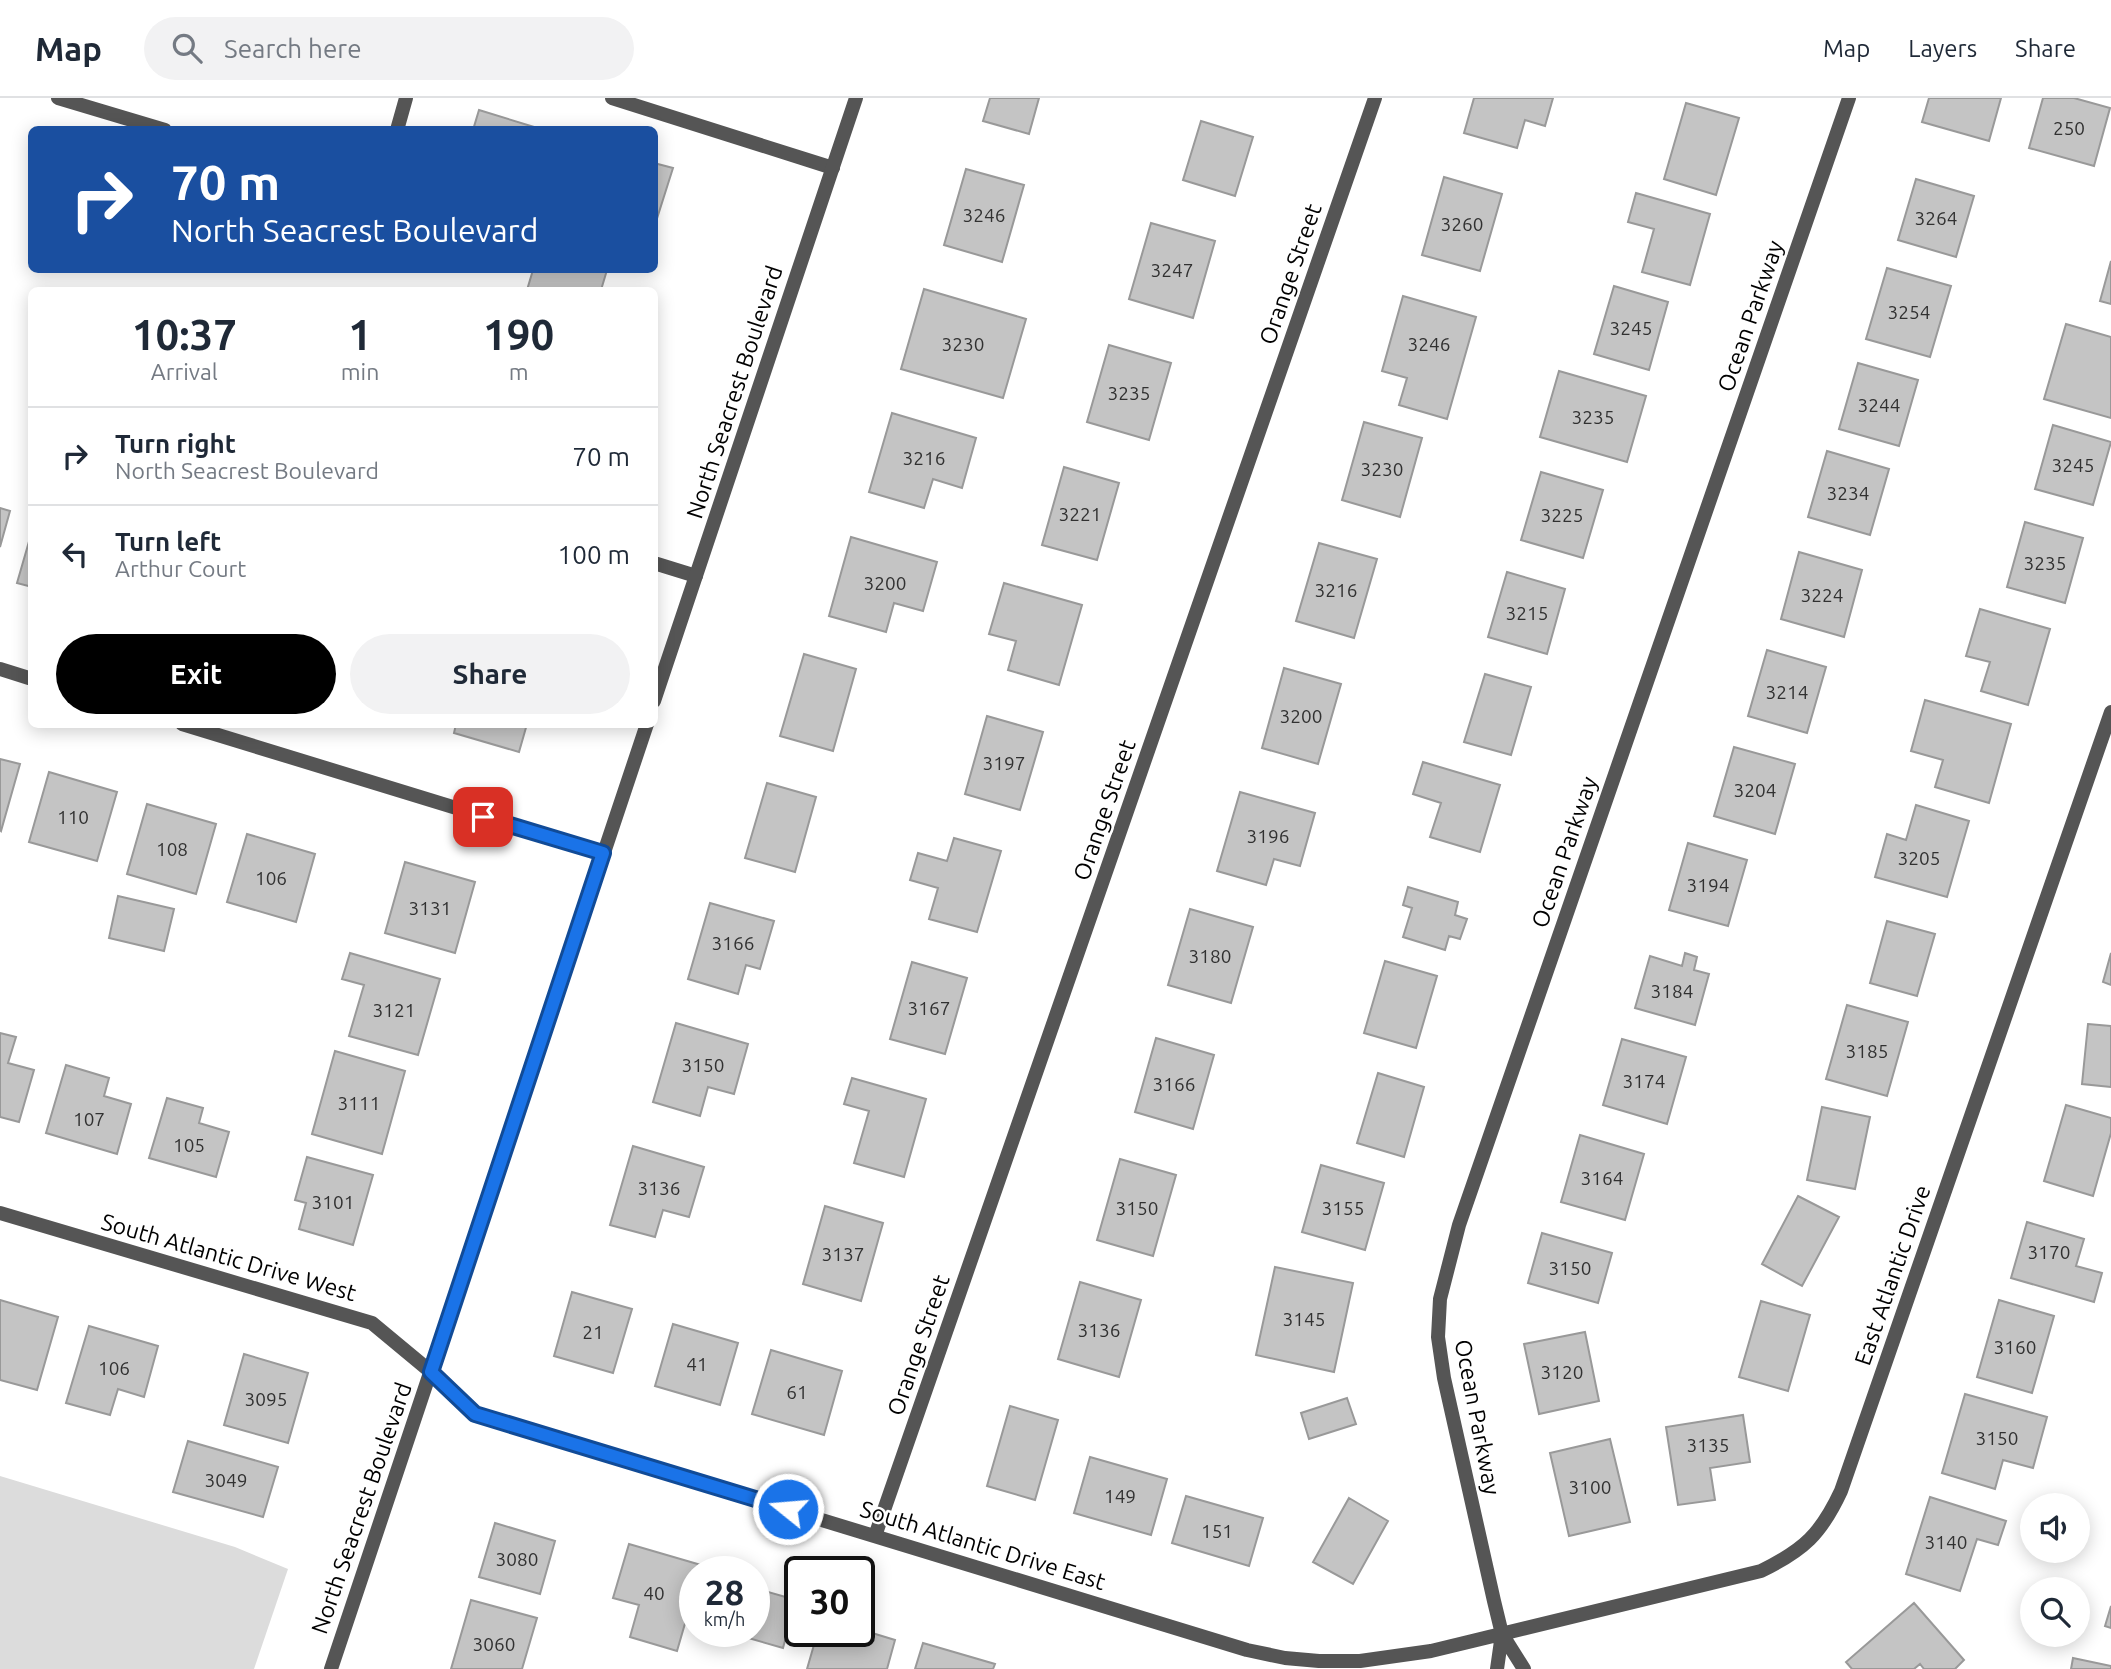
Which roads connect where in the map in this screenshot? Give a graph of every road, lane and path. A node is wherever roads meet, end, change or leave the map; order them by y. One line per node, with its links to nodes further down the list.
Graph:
1 (58, 98): 7 (street)
2 (406, 98): 8 (street)
3 (612, 98): 9 (street)
4 (856, 98): 9 (street, North Seacrest Boulevard)
5 (1375, 98): 21 (street, Orange Street)
6 (1849, 98): 22 (street, Ocean Parkway)
7 (152, 126)
8 (398, 126)
9 (833, 168): 11 (street, North Seacrest Boulevard)
10 (658, 564): 11 (street)
11 (696, 576): 14 (street, North Seacrest Boulevard)
12 (0, 669): 13 (street)
13 (28, 678)
14 (658, 689)
15 (2111, 712): 22 (street, East Atlantic Drive)
16 (194, 728): 18 (street)
17 (646, 728): 18 (street, North Seacrest Boulevard)
18 (603, 853): 20 (street, North Seacrest Boulevard)
19 (0, 1213): 20 (street, South Atlantic Drive West)
20 (431, 1372): 21 (street, South Atlantic Drive East); 23 (street, North Seacrest Boulevard)
21 (875, 1536): 22 (street, South Atlantic Drive East)
22 (1502, 1634): 24 (street, Ocean Parkway); 25 (street, Ocean Parkway)
23 (331, 1669)
24 (1497, 1669)
25 (1524, 1669)

